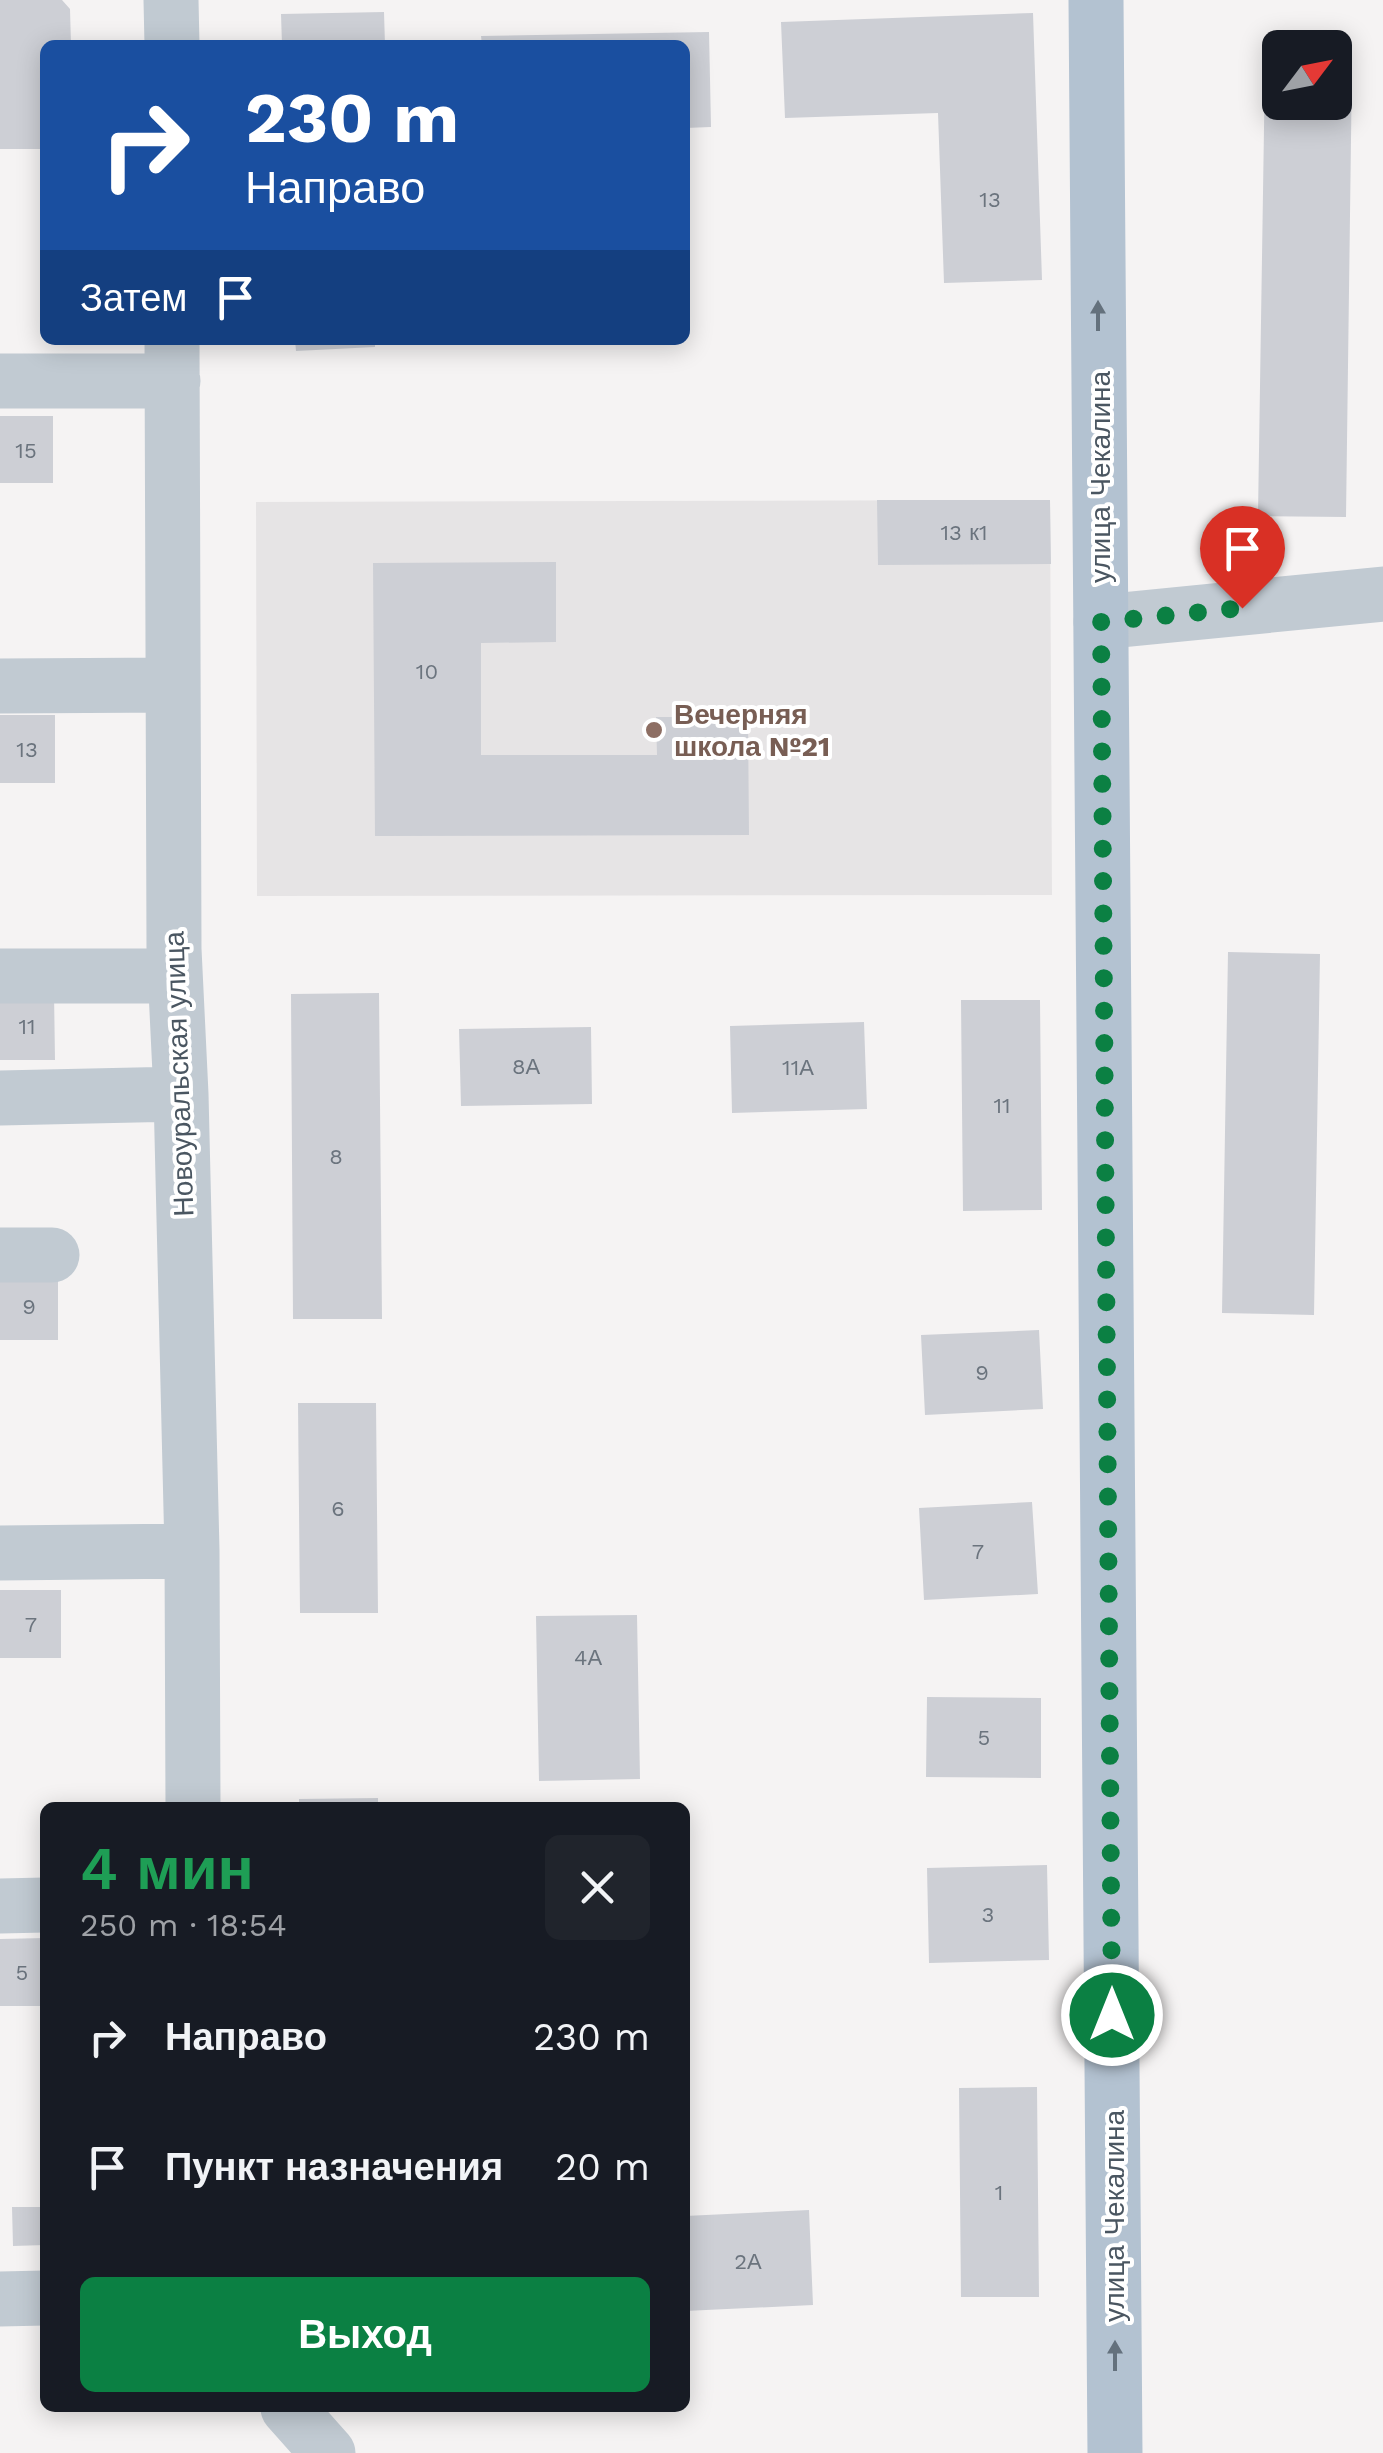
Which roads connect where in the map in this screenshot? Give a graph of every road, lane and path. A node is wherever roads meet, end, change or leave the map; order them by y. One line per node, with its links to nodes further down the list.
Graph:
1 (172, 0): 3 (street)
2 (1096, 0): 7 (main road, улица Чекалина, one-way to 2)
3 (172, 40)
4 (172, 361): 5 (street); 8 (street, Новоуральская улица)
5 (0, 381)
6 (1383, 594): 7 (street)
7 (1101, 622): 21 (main road, улица Чекалина, one-way to 7)
8 (173, 684): 9 (street); 11 (street, Новоуральская улица)
9 (0, 686)
10 (0, 976): 11 (street)
11 (175, 976): 12 (street, Новоуральская улица)
12 (181, 1094): 13 (street); 14 (street, Новоуральская улица)
13 (0, 1098)
14 (192, 1551): 15 (street); 16 (street, Новоуральская улица)
15 (0, 1554)
16 (193, 1802)
17 (40, 1905): 18 (street)
18 (0, 1906)
19 (40, 2298): 20 (street)
20 (0, 2299)
21 (1116, 2453)

